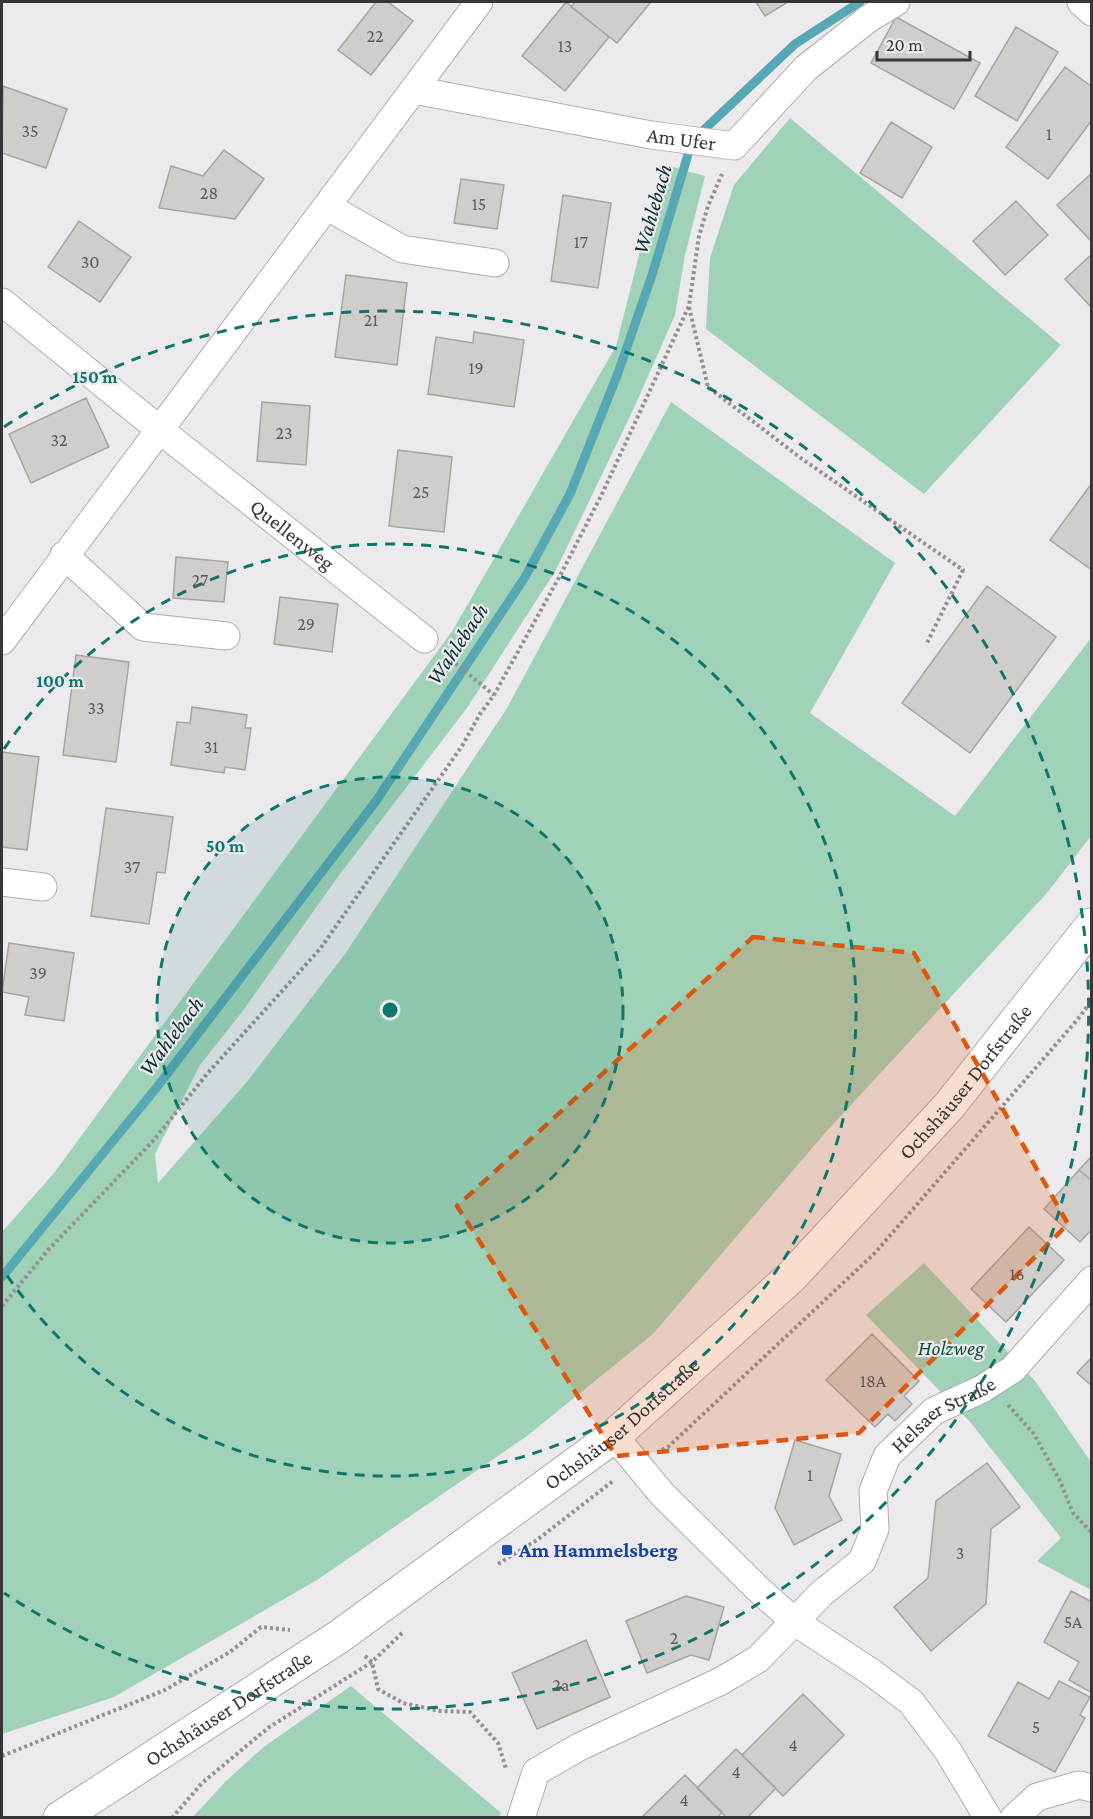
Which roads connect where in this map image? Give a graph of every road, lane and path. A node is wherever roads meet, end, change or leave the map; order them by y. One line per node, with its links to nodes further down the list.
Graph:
1 (479, 2): 5 (street)
2 (896, 2): 6 (street, Am Ufer)
3 (1082, 2): 4 (street)
4 (1092, 12)
5 (414, 90): 6 (street, Am Ufer); 7 (street)
6 (722, 145): 10 (path)
7 (327, 207): 8 (street); 11 (street)
8 (495, 263)
9 (2, 302): 11 (street, Quellenweg)
10 (689, 306): 16 (path); 18 (path)
11 (160, 430): 12 (street); 14 (street, Quellenweg)
12 (64, 555): 13 (street); 15 (street)
13 (226, 636)
14 (424, 639)
15 (2, 641)
16 (926, 645)
17 (457, 665): 18 (path)
18 (494, 696): 24 (path)
19 (2, 882): 20 (street)
20 (43, 887)
21 (1092, 925): 26 (main road, Ochshäuser Dorfstraße)
22 (1092, 1000): 27 (path)
23 (1092, 1280): 25 (street, Helsaer Straße)
24 (2, 1305)
25 (982, 1389): 28 (path); 30 (street, Helsaer Straße)
26 (614, 1436): 27 (street); 32 (main road, Ochshäuser Dorfstraße)
27 (636, 1463): 29 (path); 30 (street)
28 (1092, 1533)
29 (489, 1569)
30 (795, 1622): 39 (street); 40 (street)
31 (406, 1630): 38 (path)
32 (340, 1636): 34 (path); 37 (main road, Ochshäuser Dorfstraße)
33 (372, 1664): 35 (path)
34 (2, 1756)
35 (507, 1773)
36 (1092, 1788): 41 (street)
37 (60, 1818)
38 (172, 1818)
39 (521, 1818)
40 (988, 1818)
41 (1014, 1818)

